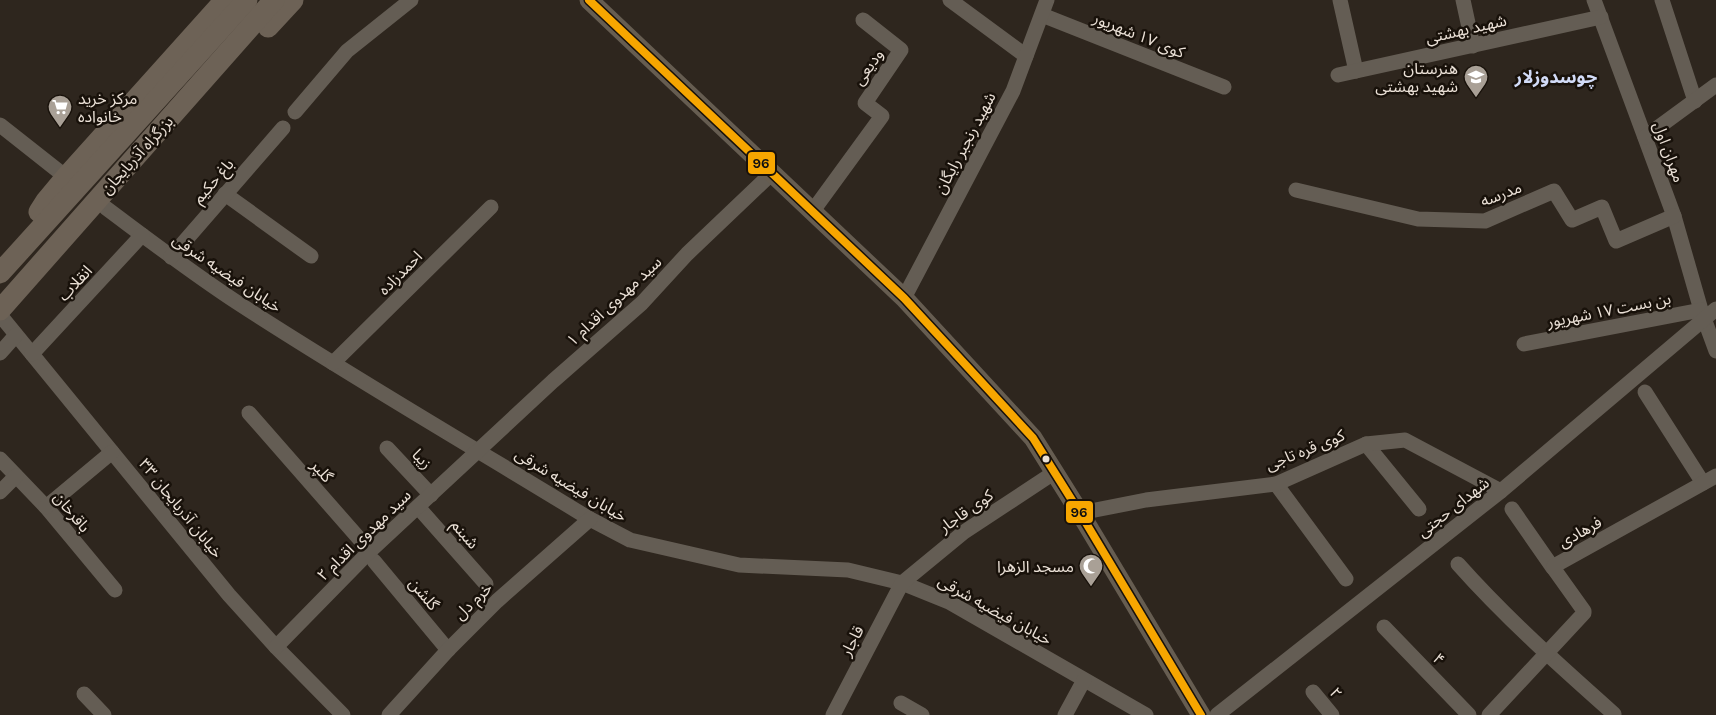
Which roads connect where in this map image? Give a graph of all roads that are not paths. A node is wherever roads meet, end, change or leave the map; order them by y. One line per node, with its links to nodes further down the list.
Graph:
1 (225, 0): 28 (highway)
2 (247, 0): 38 (highway, بزرگراه آذربایجان)
3 (274, 0): 39 (highway, بزرگراه آذربایجان)
4 (293, 0): 32 (highway)
5 (411, 0): 23 (street)
6 (589, 0): 27 (main road)
7 (950, 0): 17 (street)
8 (1047, 0): 13 (street, شهید رنجبر رایگان)
9 (1340, 0): 18 (street)
10 (1463, 0): 16 (street)
11 (1594, 0): 14 (street, مهران اول)
12 (1662, 0): 22 (street)
13 (1042, 15): 17 (street, شهید رنجبر رایگان); 21 (street, کوی ۱۷ شهریور)
14 (1601, 17): 16 (street, شهید بهشتی); 26 (street, مهران اول)
15 (864, 20): 33 (street, ودیعی)
16 (1473, 46): 18 (street, شهید بهشتی)
17 (1026, 56): 40 (street, شهید رنجبر رایگان)
18 (1356, 71): 19 (street, شهید بهشتی)
19 (1338, 75)
20 (1716, 85): 22 (street)
21 (1224, 87)
22 (1695, 101): 26 (street)
23 (295, 112)
24 (0, 125): 28 (street)
25 (283, 128): 30 (street, باغ حکیم)
26 (1645, 137): 34 (street, مهران اول)
27 (771, 174): 33 (main road); 54 (street, سید مهدوی اقدام ۱)
28 (66, 177): 38 (highway)
29 (1296, 190): 34 (street, مدرسه)
30 (225, 194): 36 (street); 37 (street, باغ حکیم)
31 (491, 207): 49 (street, احمدزاده)
32 (106, 208): 35 (street, خیابان فیضیه شرقی); 39 (highway)
33 (812, 212): 40 (main road)
34 (1674, 216): 42 (street, مهران اول)
35 (142, 235): 37 (street, خیابان فیضیه شرقی); 48 (street, انقلاب)
36 (311, 256)
37 (171, 257): 49 (street, خیابان فیضیه شرقی)
38 (2, 270)
39 (22, 284): 41 (highway, بزرگراه آذربایجان)
40 (904, 298): 57 (main road)
41 (0, 310)
42 (1707, 312): 45 (street, بن بست ۱۷ شهریور); 46 (street, مهران اول); 62 (street, شهدای حجتی)
43 (0, 315): 44 (street, خیابان آذربایجان ۳۳)
44 (16, 335): 47 (street); 48 (street, خیابان آذربایجان ۳۳)
45 (1524, 344)
46 (1716, 351)
47 (0, 353)
48 (32, 354): 55 (street, خیابان آذربایجان ۳۳)
49 (333, 363): 54 (street, خیابان فیضیه شرقی)
50 (1645, 392): 60 (street)
51 (249, 413): 71 (street, گلپر)
52 (1366, 444): 61 (street, کوی قره تاجی); 62 (street, کوی قره تاجی); 67 (street)
53 (387, 448): 64 (street, زیبا)
54 (479, 451): 64 (street, سید مهدوی اقدام ۲); 70 (street, خیابان فیضیه شرقی)
55 (112, 452): 65 (street); 79 (street, خیابان آذربایجان ۳۳)
56 (0, 458): 58 (street, باقرخان)
57 (1055, 472): 69 (main road); 75 (street, کوی قاجار)
58 (16, 476): 63 (street); 65 (street, باقرخان)
59 (1716, 476): 60 (street, فرهادی)
60 (1703, 483): 73 (street, فرهادی)
61 (1276, 484): 69 (street, کوی قره تاجی); 74 (street)
62 (1501, 491): 95 (street, شهدای حجتی)
63 (0, 492)
64 (431, 495): 66 (street, سید مهدوی اقدام ۲)
65 (46, 507): 77 (street, باقرخان)
66 (418, 507): 71 (street, سید مهدوی اقدام ۲); 76 (street, شبنم)
67 (1419, 508)
68 (1512, 509): 73 (street)
69 (1080, 513): 94 (main road)
70 (590, 519): 75 (street, خیابان فیضیه شرقی); 80 (street, خرم دل)
71 (372, 556): 79 (street, سید مهدوی اقدام ۲); 80 (street, گلشن)
72 (1458, 564): 81 (street)
73 (1554, 568): 81 (street, فرهادی)
74 (1346, 579)
75 (902, 583): 82 (street, خیابان فیضیه شرقی); 90 (street, قاجار)
76 (486, 584)
77 (114, 590)
78 (1384, 627): 97 (street, ۴)
79 (276, 647): 88 (street, خیابان آذربایجان ۳۳)
80 (448, 650): 89 (street, خرم دل)
81 (1546, 654): 86 (street); 98 (street, فرهادی)
82 (1084, 680): 92 (street); 93 (street, خیابان فیضیه شرقی)
83 (1313, 692): 96 (street, ۲)
84 (84, 694): 87 (street)
85 (901, 703): 91 (street)
86 (1614, 714)
87 (104, 715)
88 (343, 715)
89 (389, 715)
90 (833, 715)
91 (922, 715)
92 (1065, 715)
93 (1146, 715)
94 (1201, 715)
95 (1217, 715)
96 (1332, 715)
97 (1469, 715)
98 (1489, 715)

